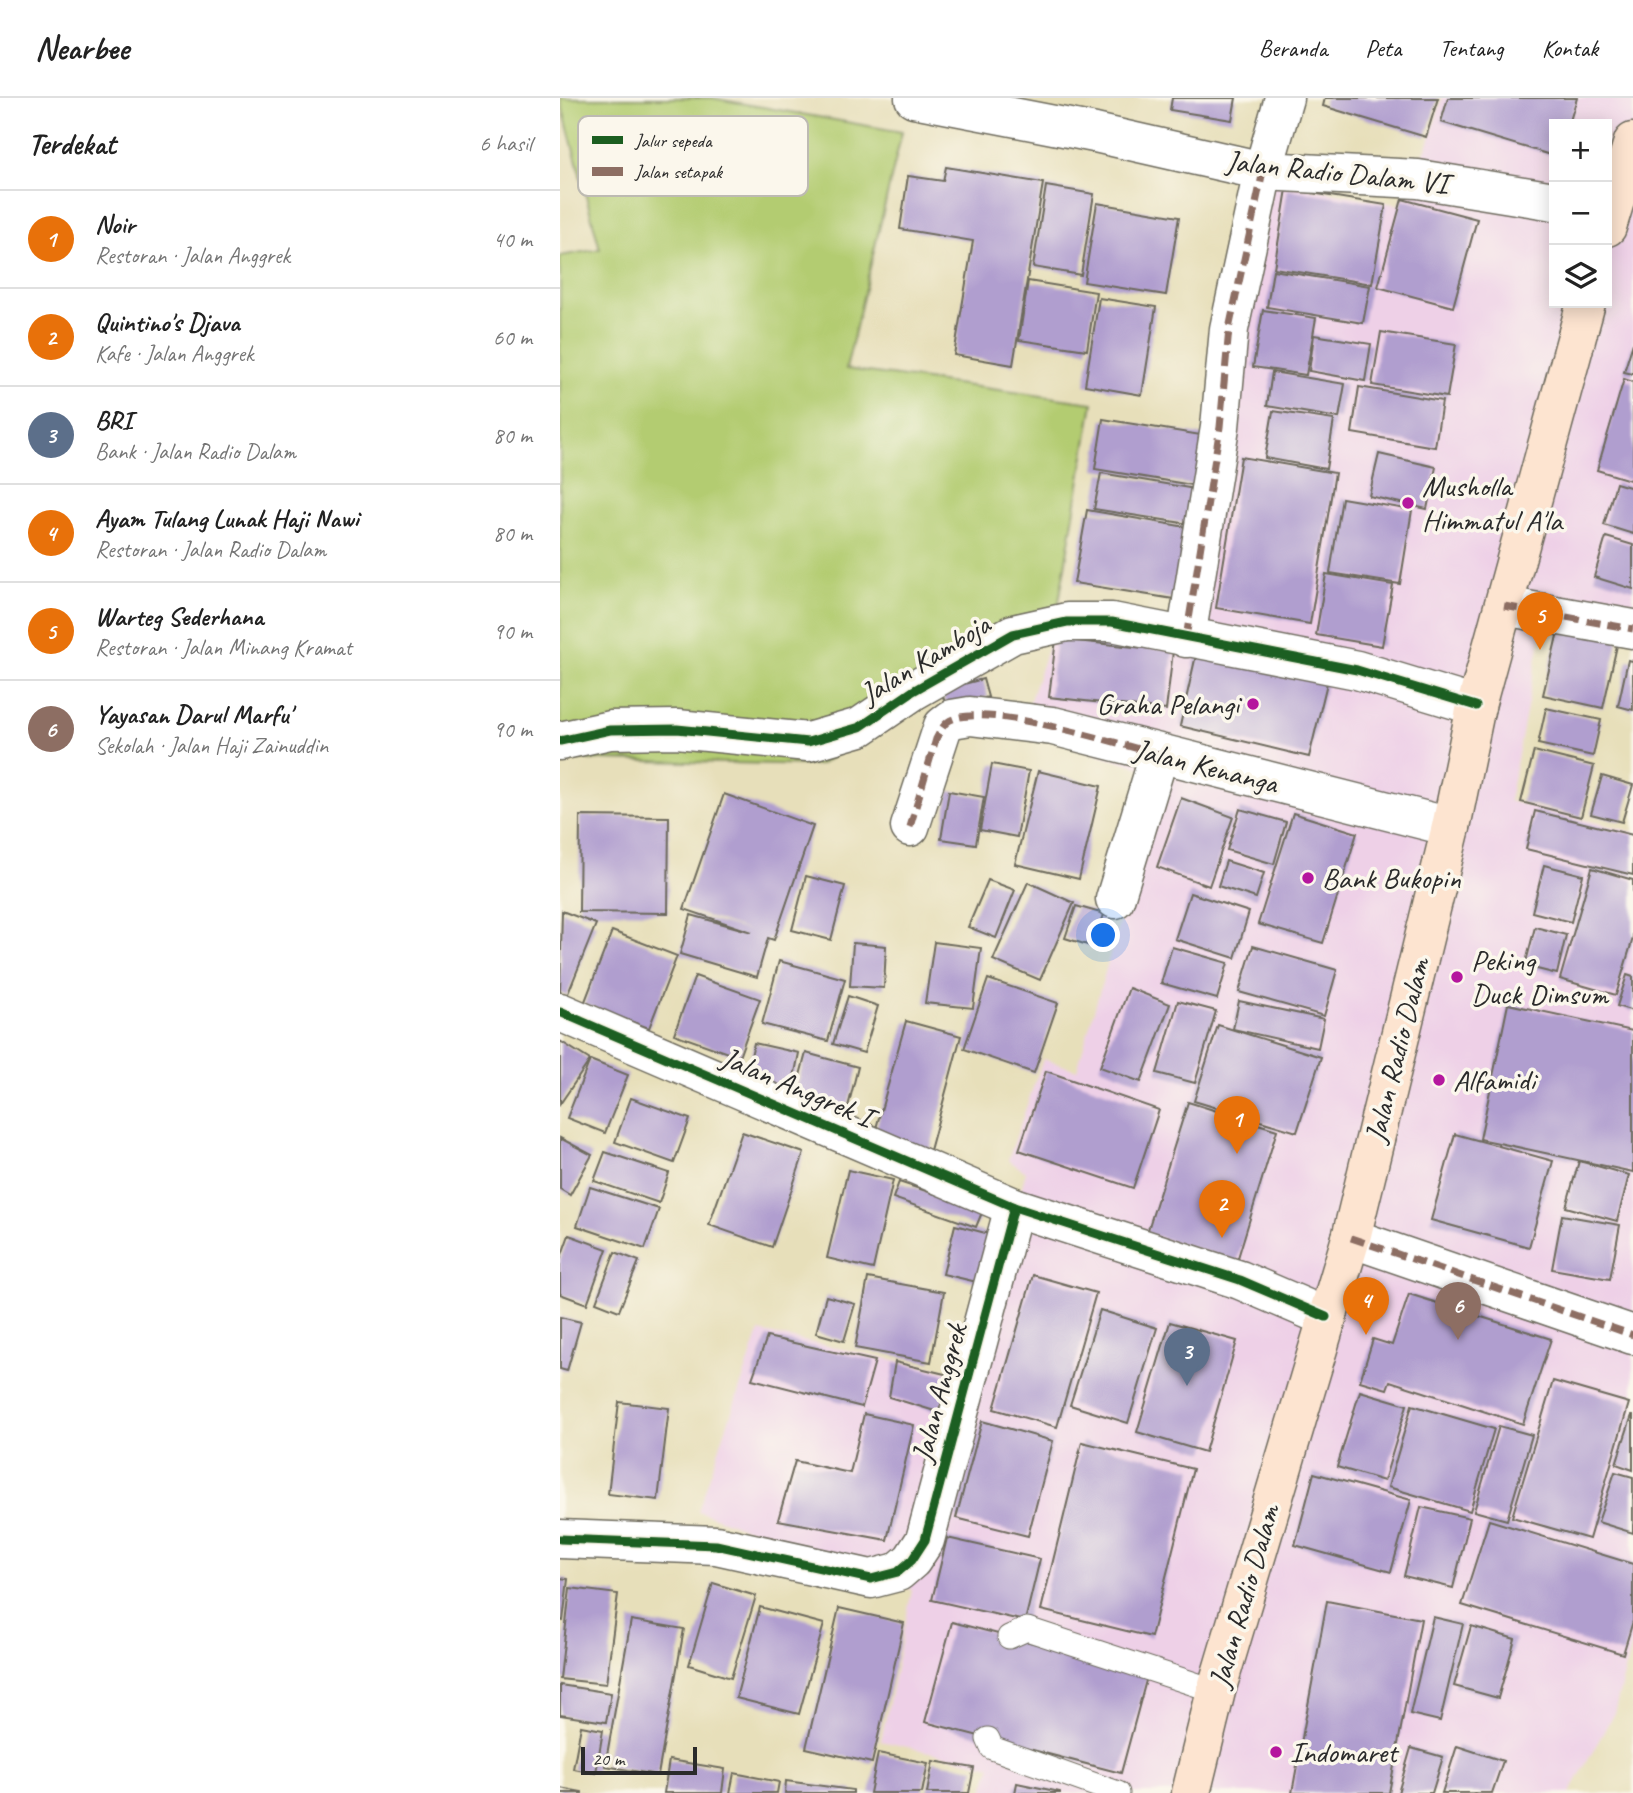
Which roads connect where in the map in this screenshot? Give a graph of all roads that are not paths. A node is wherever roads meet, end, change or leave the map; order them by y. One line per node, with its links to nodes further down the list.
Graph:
1 (914, 98): 4 (street, Jalan Radio Dalam VI)
2 (1284, 98): 4 (street)
3 (1633, 142): 6 (main road)
4 (1263, 171): 5 (street, Jalan Radio Dalam VI); 10 (street)
5 (1549, 200)
6 (1612, 204)
7 (1585, 308): 8 (main road, Jalan Radio Dalam)
8 (1504, 606): 9 (street); 11 (main road, Jalan Radio Dalam)
9 (1633, 629)
10 (1186, 638): 11 (street, Jalan Kamboja); 12 (street, Jalan Kamboja)
11 (1476, 706): 15 (main road, Jalan Radio Dalam)
12 (560, 741)
13 (1159, 755): 14 (street, Jalan Kenanga); 15 (street, Jalan Kenanga); 16 (street)
14 (910, 827)
15 (1451, 827): 19 (main road, Jalan Radio Dalam)
16 (1115, 899)
17 (560, 1012): 18 (street, Jalan Anggrek I)
18 (1014, 1207): 20 (street); 22 (street, Jalan Anggrek)
19 (1351, 1238): 20 (main road, Jalan Radio Dalam); 21 (street)
20 (1326, 1317): 24 (main road, Jalan Radio Dalam)
21 (1633, 1335)
22 (560, 1539)
23 (1009, 1637): 24 (lane)
24 (1216, 1691): 27 (main road, Jalan Radio Dalam)
25 (988, 1739): 26 (lane)
26 (1118, 1793)
27 (1191, 1793)

